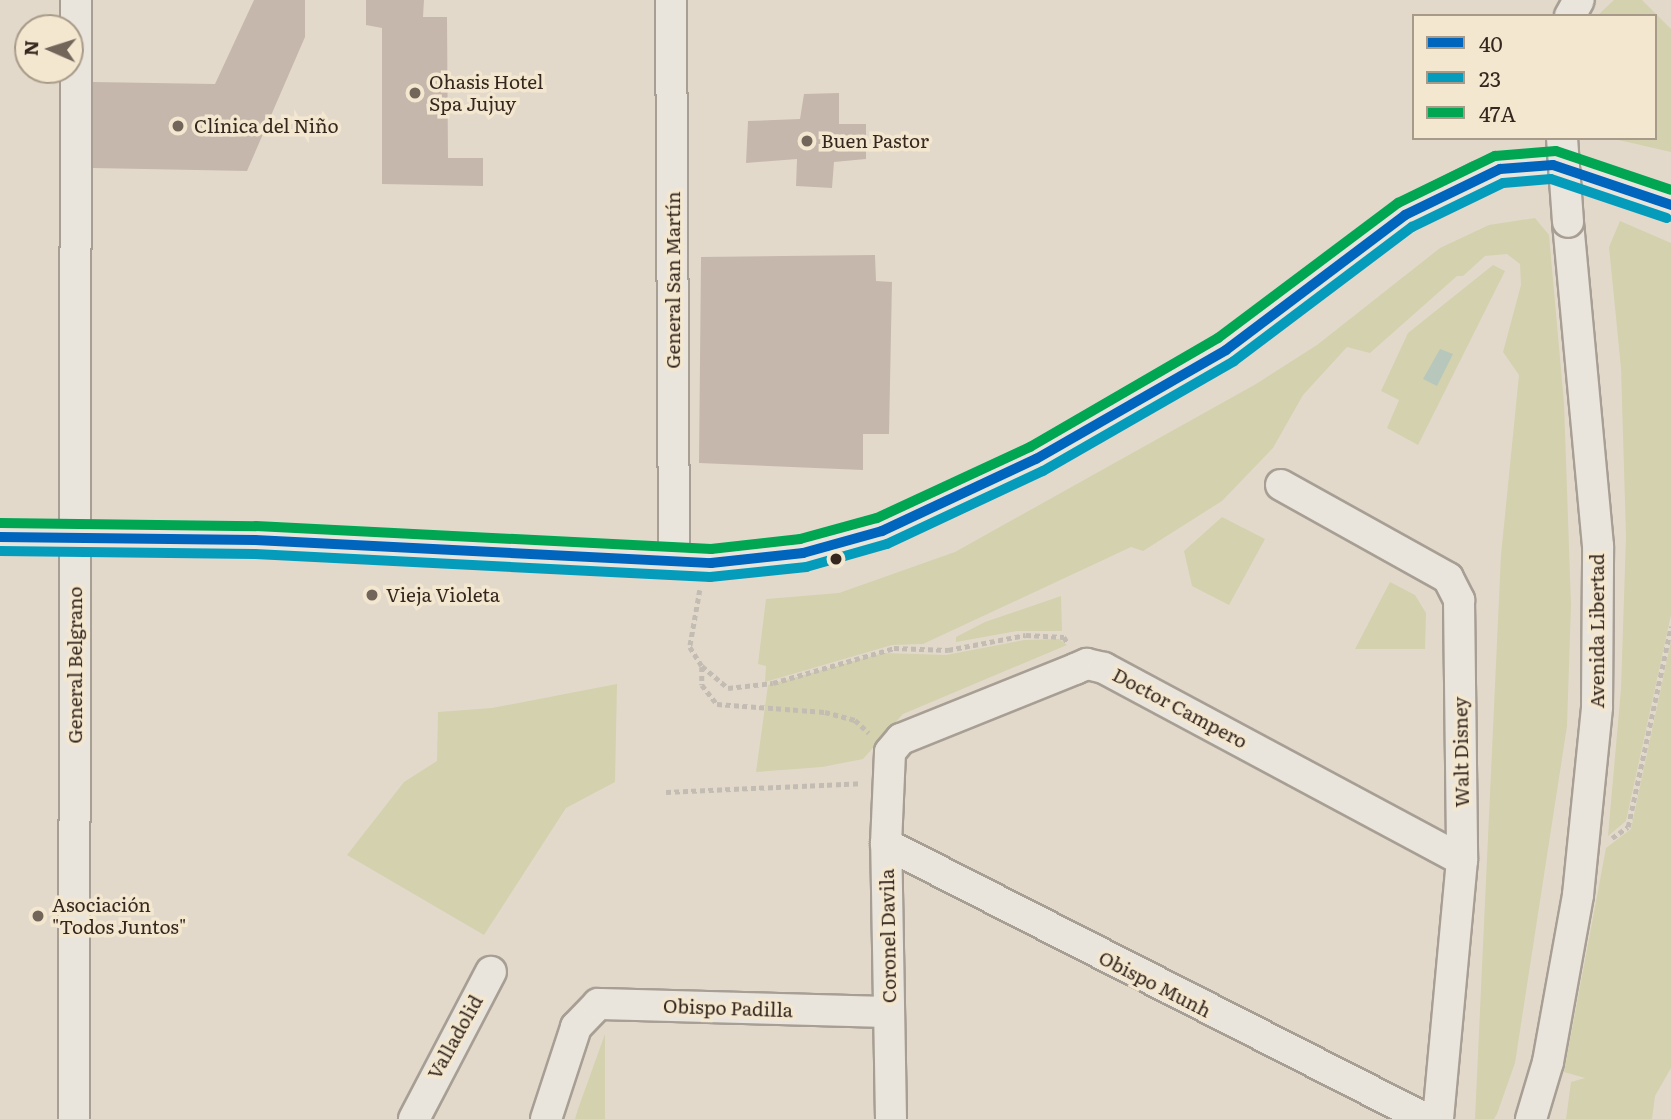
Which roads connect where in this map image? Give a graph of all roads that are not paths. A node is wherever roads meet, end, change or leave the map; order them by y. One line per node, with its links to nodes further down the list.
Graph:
1 (75, 0): 7 (street, General Belgrano)
2 (671, 0): 8 (street, General San Martín)
3 (1562, 140): 20 (street, Avenida Libertad, bridge)
4 (1671, 205): 8 (street)
5 (1281, 485): 11 (street, Walt Disney)
6 (0, 537): 7 (street)
7 (76, 538): 8 (street); 15 (street, General Belgrano)
8 (674, 561)
9 (890, 752): 10 (street, Coronel Davila); 11 (street, Doctor Campero)
10 (886, 844): 13 (street, Coronel Davila); 18 (street, Obispo Munh)
11 (1462, 860): 19 (street, Walt Disney)
12 (491, 972): 14 (street, Valladolid)
13 (889, 1012): 16 (street, Obispo Padilla); 17 (street, Coronel Davila)
14 (417, 1110)
15 (74, 1119)
16 (546, 1119)
17 (891, 1119)
18 (1426, 1119)
19 (1438, 1119)
20 (1531, 1119)

